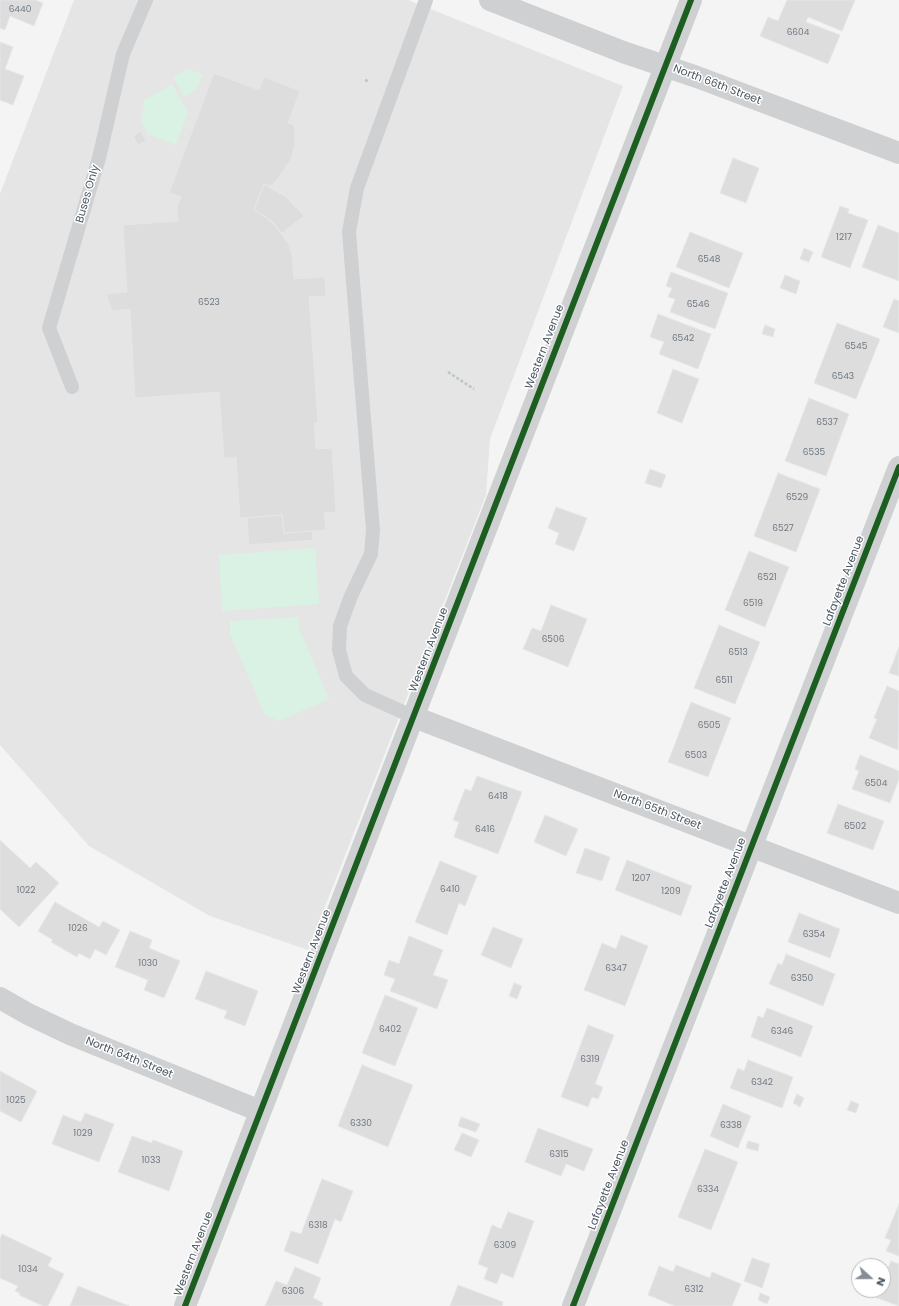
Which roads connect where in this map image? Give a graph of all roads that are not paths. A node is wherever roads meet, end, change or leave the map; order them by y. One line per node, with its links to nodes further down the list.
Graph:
1 (146, 0): 7 (lane, Buses Only)
2 (426, 0): 9 (lane)
3 (490, 0): 5 (street, North 66th Street)
4 (691, 0): 5 (street, Western Avenue)
5 (664, 65): 6 (street, North 66th Street); 9 (street, Western Avenue)
6 (899, 153)
7 (72, 387)
8 (899, 467): 10 (street, Lafayette Avenue)
9 (414, 717): 10 (street, North 65th Street); 13 (street, Western Avenue)
10 (751, 847): 11 (street, North 65th Street); 15 (street, Lafayette Avenue)
11 (899, 903)
12 (0, 998): 13 (street, North 64th Street)
13 (260, 1111): 14 (street, Western Avenue)
14 (185, 1306)
15 (573, 1306)

